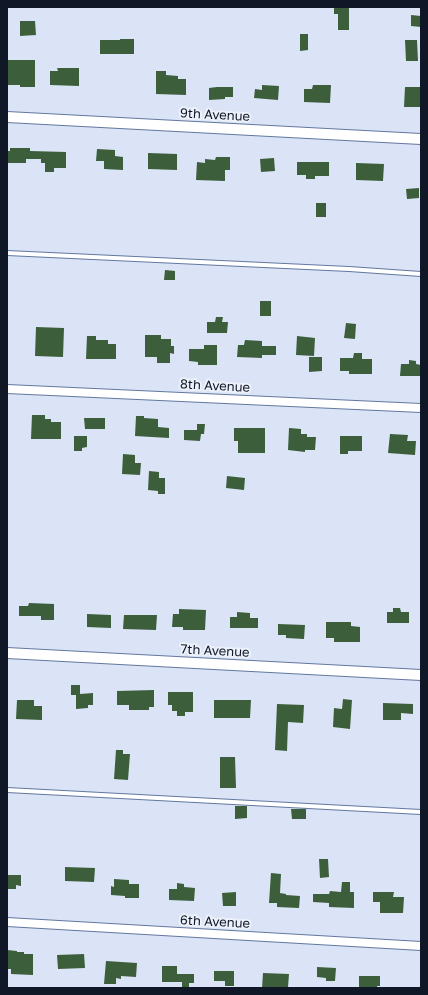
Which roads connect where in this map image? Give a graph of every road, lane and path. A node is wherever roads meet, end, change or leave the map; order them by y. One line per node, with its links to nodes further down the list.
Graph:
1 (7, 117): 2 (street, 9th Avenue)
2 (421, 139)
3 (7, 253): 4 (lane)
4 (421, 274)
5 (7, 389): 6 (street, 8th Avenue)
6 (421, 408)
7 (7, 653): 8 (street, 7th Avenue)
8 (421, 675)
9 (7, 790): 10 (lane)
10 (421, 812)
11 (7, 922): 12 (street, 6th Avenue)
12 (421, 946)

